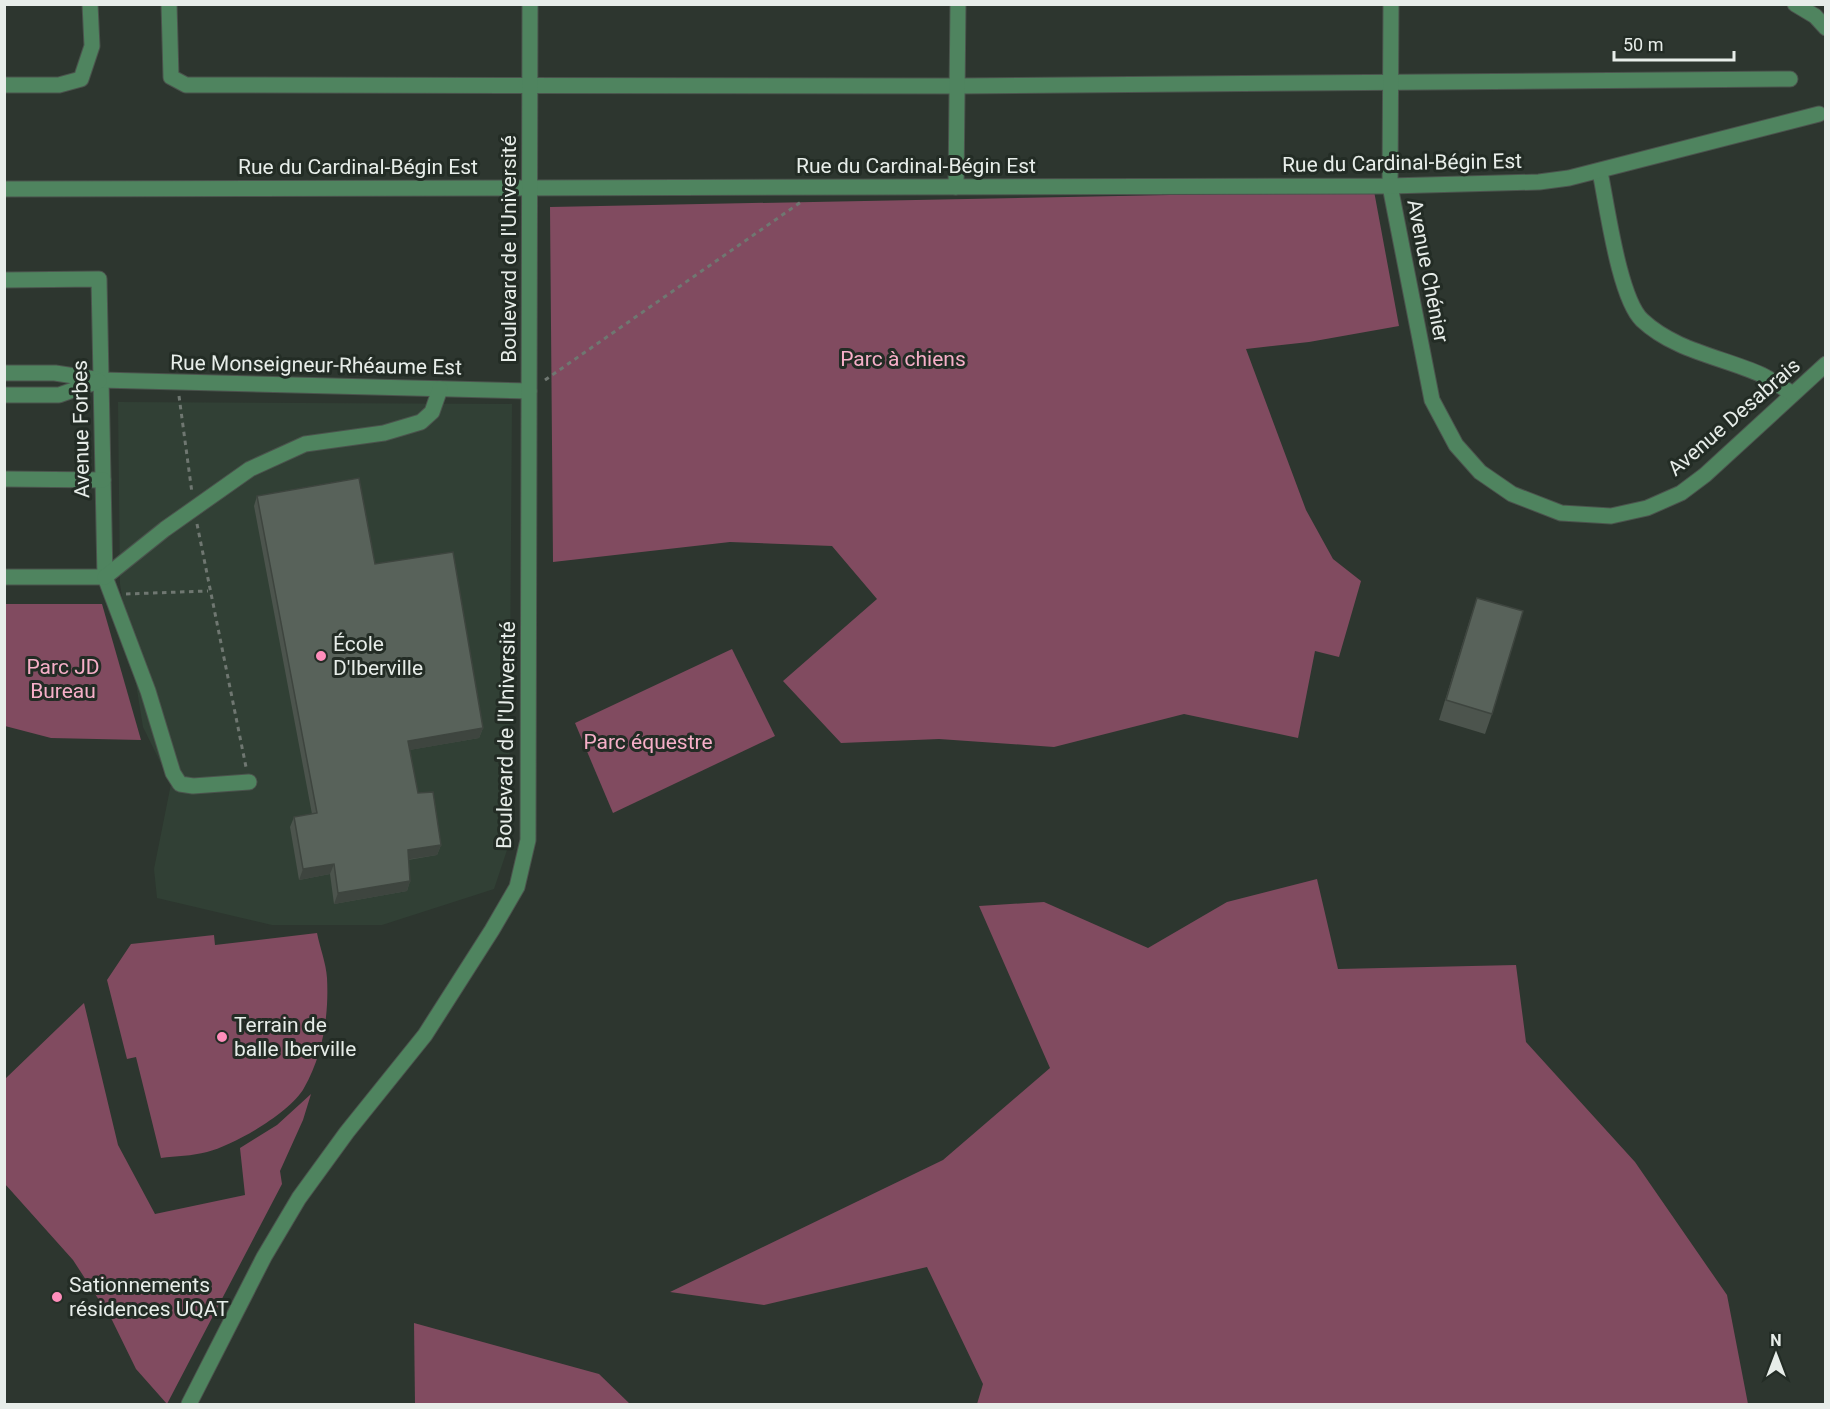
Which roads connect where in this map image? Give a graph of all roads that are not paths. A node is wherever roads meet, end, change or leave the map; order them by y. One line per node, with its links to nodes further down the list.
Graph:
1 (90, 4): 10 (street)
2 (170, 4): 11 (street)
3 (530, 4): 11 (street, Boulevard de l'Université)
4 (958, 4): 12 (street)
5 (1391, 4): 9 (street, Avenue Chénier)
6 (1795, 4): 7 (street)
7 (1826, 28)
8 (1790, 79): 9 (street)
9 (1391, 81): 12 (street); 15 (street, Avenue Chénier)
10 (4, 85)
11 (530, 86): 12 (street); 17 (street, Boulevard de l'Université)
12 (957, 86): 16 (street)
13 (1820, 114): 14 (street, Rue du Cardinal-Bégin Est)
14 (1600, 172): 15 (street, Rue du Cardinal-Bégin Est); 25 (street)
15 (1390, 186): 16 (street, Rue du Cardinal-Bégin Est); 29 (street, Avenue Chénier)
16 (956, 187): 17 (street, Rue du Cardinal-Bégin Est)
17 (531, 188): 18 (street, Rue du Cardinal-Bégin Est); 24 (street, Boulevard de l'Université)
18 (4, 189)
19 (4, 280): 22 (street, Avenue Forbes)
20 (1826, 364): 25 (street, Avenue Desabrais)
21 (4, 373): 22 (street, Rue Monseigneur-Rhéaume Est)
22 (101, 380): 23 (street, Rue Monseigneur-Rhéaume Est); 26 (street, Rue Monseigneur-Rhéaume Est); 28 (street, Avenue Forbes)
23 (440, 389): 24 (street, Rue Monseigneur-Rhéaume Est); 31 (street)
24 (529, 391): 33 (street, Boulevard de l'Université)
25 (1793, 394): 29 (street, Avenue Desabrais)
26 (4, 395)
27 (4, 479): 28 (street)
28 (103, 480): 31 (street, Avenue Forbes)
29 (1529, 502)
30 (4, 577): 31 (street)
31 (105, 577): 32 (street)
32 (249, 782)
33 (189, 1404)

